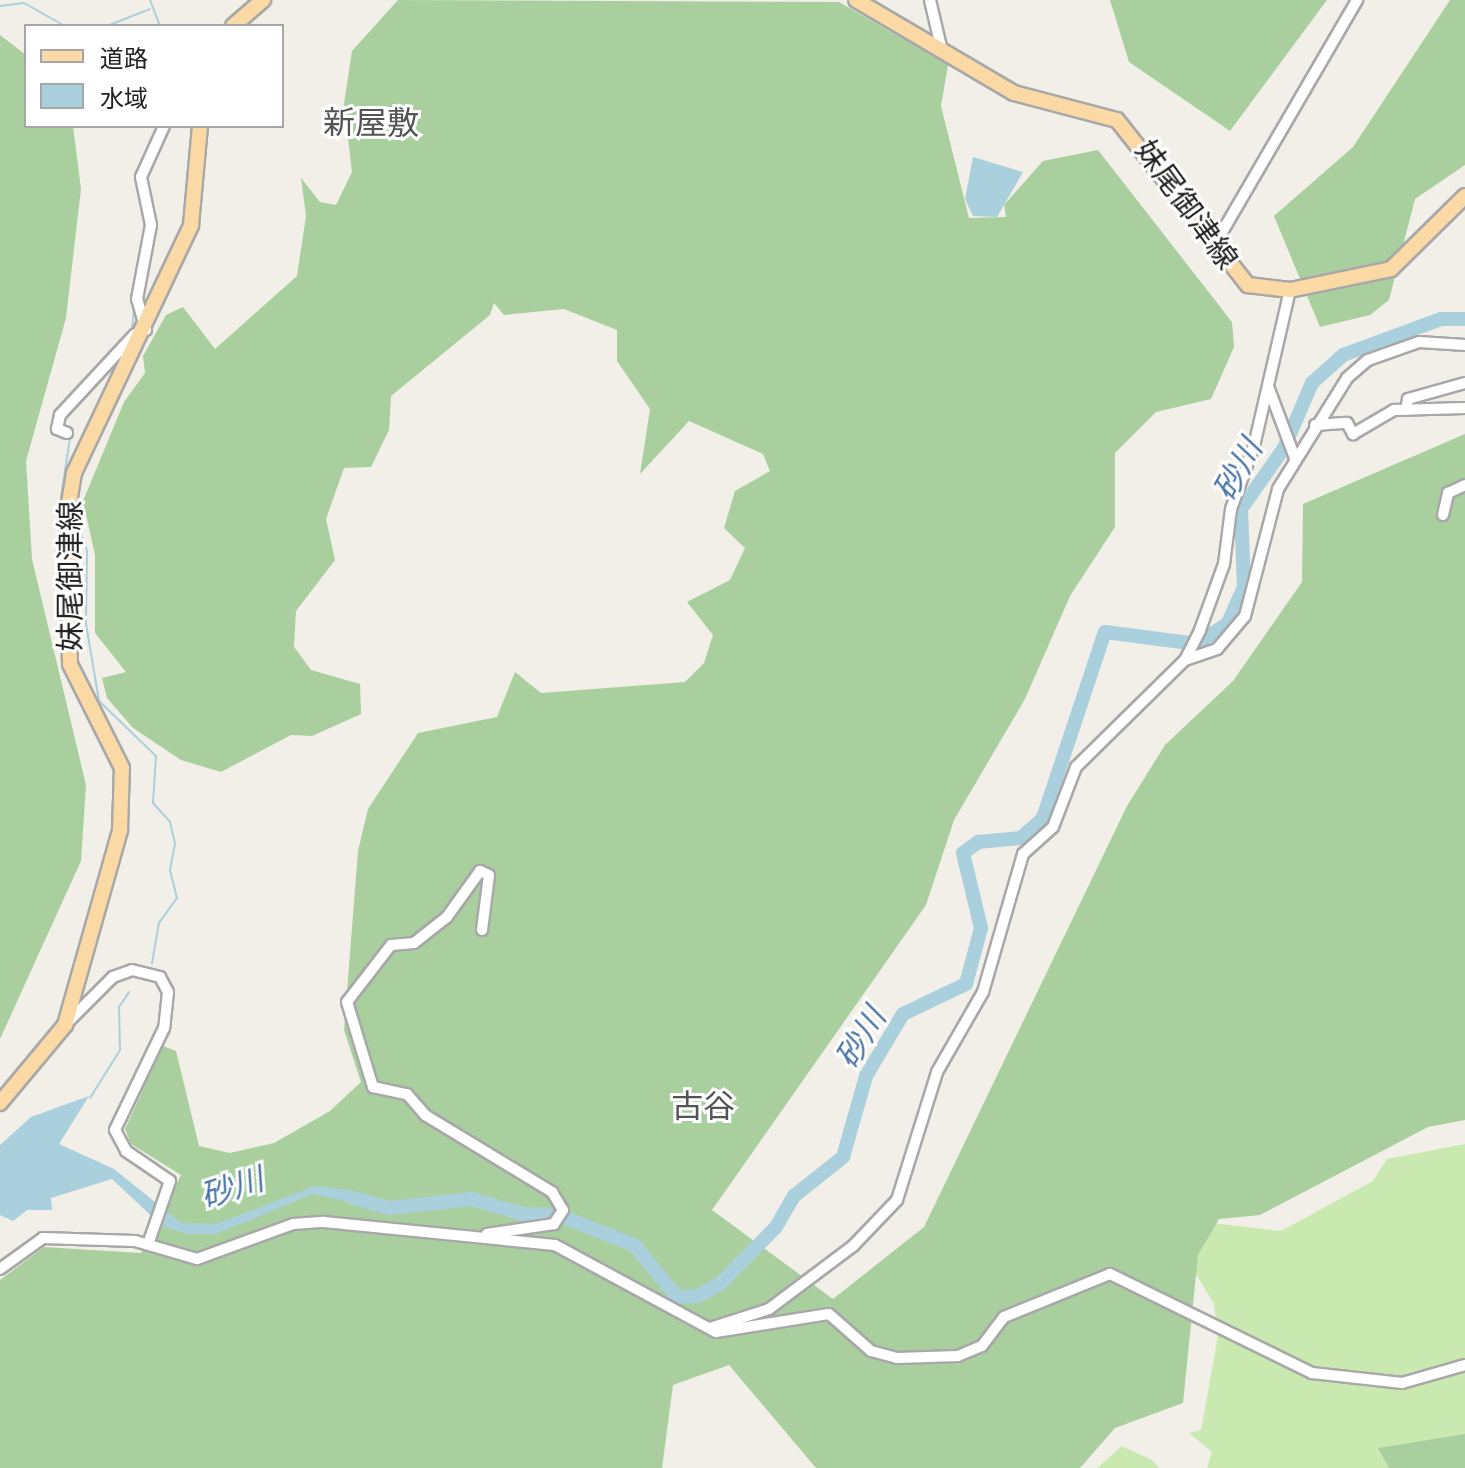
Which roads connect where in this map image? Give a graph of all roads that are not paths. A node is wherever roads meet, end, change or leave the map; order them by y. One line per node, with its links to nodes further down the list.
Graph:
1 (856, 0): 5 (main road, 妹尾御津線)
2 (930, 0): 7 (street)
3 (1357, 0): 11 (street)
4 (256, 2): 6 (main road)
5 (878, 5): 7 (main road, 妹尾御津線)
6 (235, 24)
7 (941, 47): 11 (main road, 妹尾御津線)
8 (163, 128): 13 (street)
9 (200, 128): 13 (main road, 妹尾御津線)
10 (1465, 196): 12 (main road, 妹尾御津線)
11 (1213, 249): 12 (main road, 妹尾御津線)
12 (1290, 290): 16 (street)
13 (142, 326): 20 (street); 26 (main road, 妹尾御津線)
14 (1465, 345): 19 (street)
15 (1465, 383): 18 (street)
16 (1269, 388): 21 (street); 24 (street)
17 (1465, 408): 18 (street)
18 (1406, 410): 19 (street)
19 (1315, 425): 21 (street)
20 (67, 433)
21 (1293, 454): 24 (street)
22 (1465, 485): 23 (street)
23 (1443, 515)
24 (1187, 655): 31 (street)
25 (482, 930): 28 (street)
26 (65, 1025): 27 (main road, 妹尾御津線); 29 (street)
27 (0, 1103)
28 (482, 1238): 29 (street); 31 (street)
29 (148, 1244): 30 (street)
30 (0, 1269)
31 (708, 1329): 32 (street)
32 (1465, 1365)

